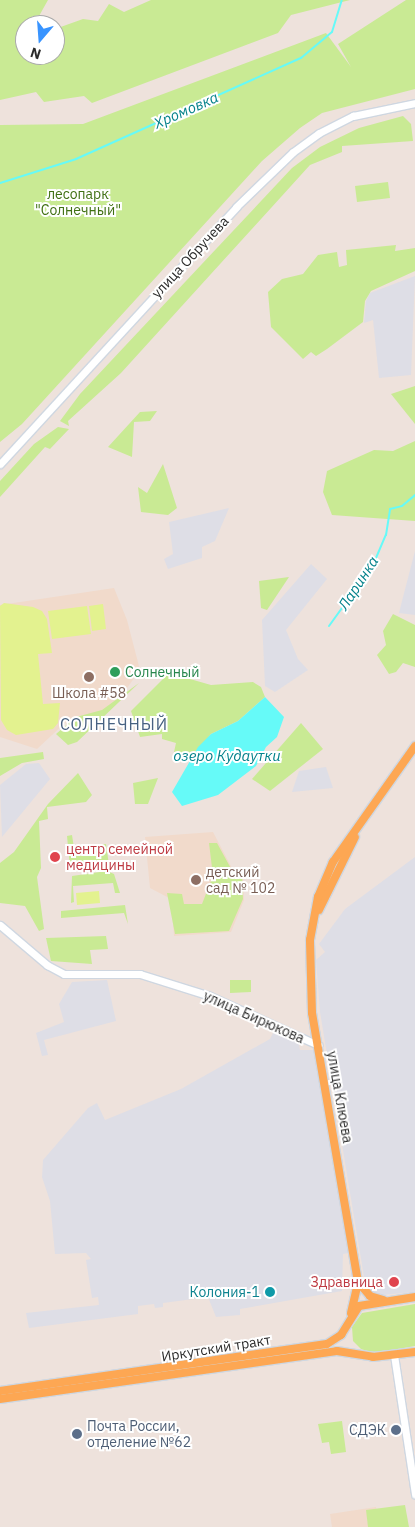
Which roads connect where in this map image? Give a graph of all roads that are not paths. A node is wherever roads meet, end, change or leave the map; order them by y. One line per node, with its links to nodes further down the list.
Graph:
1 (415, 103): 2 (street, улица Обручева)
2 (0, 464)
3 (415, 746): 5 (main road, улица Клюева)
4 (0, 925): 5 (street, улица Бирюкова)
5 (318, 1045): 6 (main road, улица Клюева)
6 (358, 1282): 8 (main road); 9 (main road, улица Клюева)
7 (415, 1297): 8 (main road)
8 (385, 1301): 9 (main road)
9 (351, 1313): 12 (main road, Иркутский тракт)
10 (415, 1352): 11 (main road, Иркутский тракт)
11 (394, 1355): 13 (main road, Иркутский тракт); 14 (street)
12 (0, 1391)
13 (0, 1399)
14 (415, 1494)

